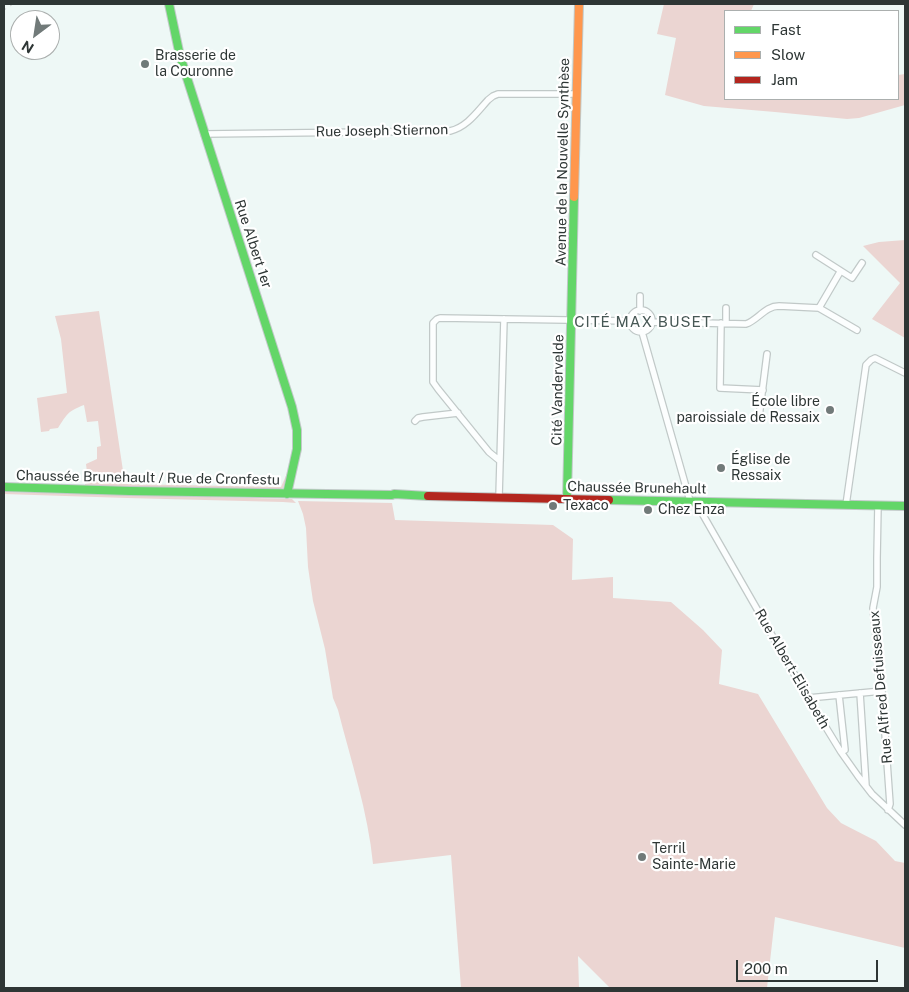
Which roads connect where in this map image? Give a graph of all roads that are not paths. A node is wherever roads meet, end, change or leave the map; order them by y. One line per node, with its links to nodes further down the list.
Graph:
1 (170, 4): 4 (street, Rue Albert 1er)
2 (579, 4): 3 (street, Avenue de la Nouvelle Synthèse)
3 (576, 94): 4 (street, Rue Joseph Stiernon); 13 (street, Avenue de la Nouvelle Synthèse)
4 (204, 134): 27 (street, Rue Albert 1er)
5 (816, 255): 7 (street)
6 (862, 263): 7 (street)
7 (840, 272): 10 (street)
8 (640, 296): 11 (street)
9 (726, 308): 16 (street)
10 (819, 308): 16 (street); 17 (street)
11 (640, 311): 14 (street); 15 (street)
12 (504, 319): 13 (street, Cité Vandervelde); 22 (street, Cité Vandervelde); 25 (street)
13 (572, 321): 14 (street); 29 (street, Cité Vandervelde)
14 (630, 321): 18 (street)
15 (651, 322): 16 (street); 18 (street)
16 (724, 323): 21 (street)
17 (857, 330)
18 (642, 332): 30 (street, Rue Albert-Elisabeth)
19 (767, 354): 21 (street)
20 (905, 373): 31 (street)
21 (762, 390): 23 (street)
22 (458, 413): 24 (street); 25 (street, Cité Vandervelde)
23 (759, 417)
24 (415, 421)
25 (500, 461): 28 (street)
26 (4, 487): 27 (street, Chaussée Brunehault / Rue de Cronfestu)
27 (290, 494): 28 (street, Chaussée Brunehault)
28 (499, 497): 29 (street, Chaussée Brunehault)
29 (567, 499): 30 (street, Chaussée Brunehault)
30 (693, 501): 31 (street, Chaussée Brunehault); 37 (street, Rue Albert-Elisabeth)
31 (846, 505): 32 (street, Chaussée Brunehault)
32 (878, 505): 33 (street, Chaussée Brunehault); 34 (street, Rue Alfred Defuisseaux)
33 (905, 506)
34 (882, 691): 35 (street); 40 (street, Rue Alfred Defuisseaux)
35 (860, 693): 36 (street); 39 (street)
36 (838, 695): 37 (street); 38 (street)
37 (808, 698): 38 (street, Rue Albert-Elisabeth)
38 (841, 752): 39 (street, Rue Albert-Elisabeth)
39 (866, 786): 40 (street, Rue Albert-Elisabeth)
40 (888, 810): 41 (street, Rue Albert-Elisabeth)
41 (896, 817): 42 (street); 43 (street, Rue Albert-Elisabeth)
42 (905, 817)
43 (905, 825)

